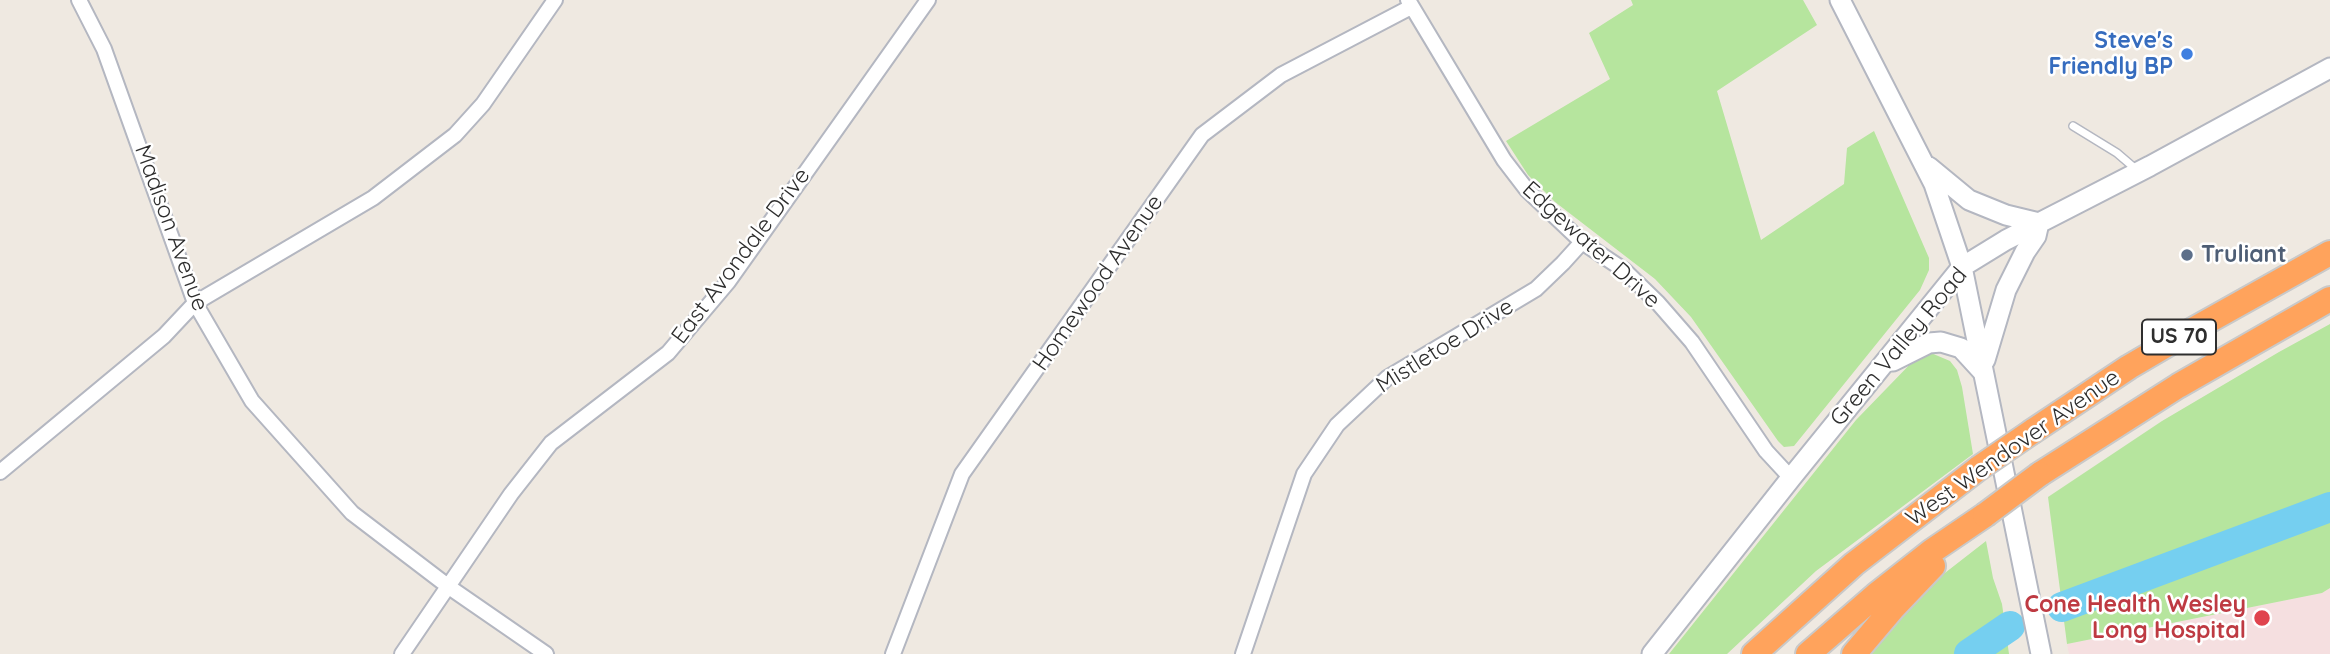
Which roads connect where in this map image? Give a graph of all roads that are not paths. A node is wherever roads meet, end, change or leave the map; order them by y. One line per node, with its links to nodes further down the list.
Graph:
1 (79, 0): 15 (street, Madison Avenue)
2 (555, 0): 15 (street)
3 (928, 0): 21 (street, East Avondale Drive)
4 (1840, 0): 8 (main road)
5 (1409, 4): 11 (street, Edgewater Drive); 24 (street, Homewood Avenue)
6 (2330, 68): 9 (main road, Green Valley Road)
7 (2073, 126): 9 (lane)
8 (1921, 159): 10 (main road); 13 (main road)
9 (2138, 172): 10 (main road, Green Valley Road)
10 (2039, 223): 13 (main road, Green Valley Road); 17 (main road)
11 (1582, 242): 19 (street, Edgewater Drive); 25 (street, Mistletoe Drive)
12 (2330, 253): 27 (highway, West Wendover Avenue / US 70, bridge)
13 (1962, 267): 16 (main road, Green Valley Road); 17 (main road)
14 (2330, 299): 20 (highway, West Wendover Avenue / US 70, bridge)
15 (195, 303): 18 (street); 21 (street, Madison Avenue)
16 (1882, 366): 17 (main road); 19 (main road, Green Valley Road)
17 (1984, 370): 30 (main road)
18 (0, 472)
19 (1791, 478): 26 (main road, Green Valley Road)
20 (1980, 518): 28 (highway, West Wendover Avenue / US 70); 29 (highway)
21 (449, 587): 22 (street, East Avondale Drive); 23 (street, Madison Avenue)
22 (402, 654)
23 (546, 654)
24 (893, 654)
25 (1243, 654)
26 (1652, 654)
27 (1754, 654)
28 (1808, 654)
29 (1854, 654)
30 (2041, 654)

